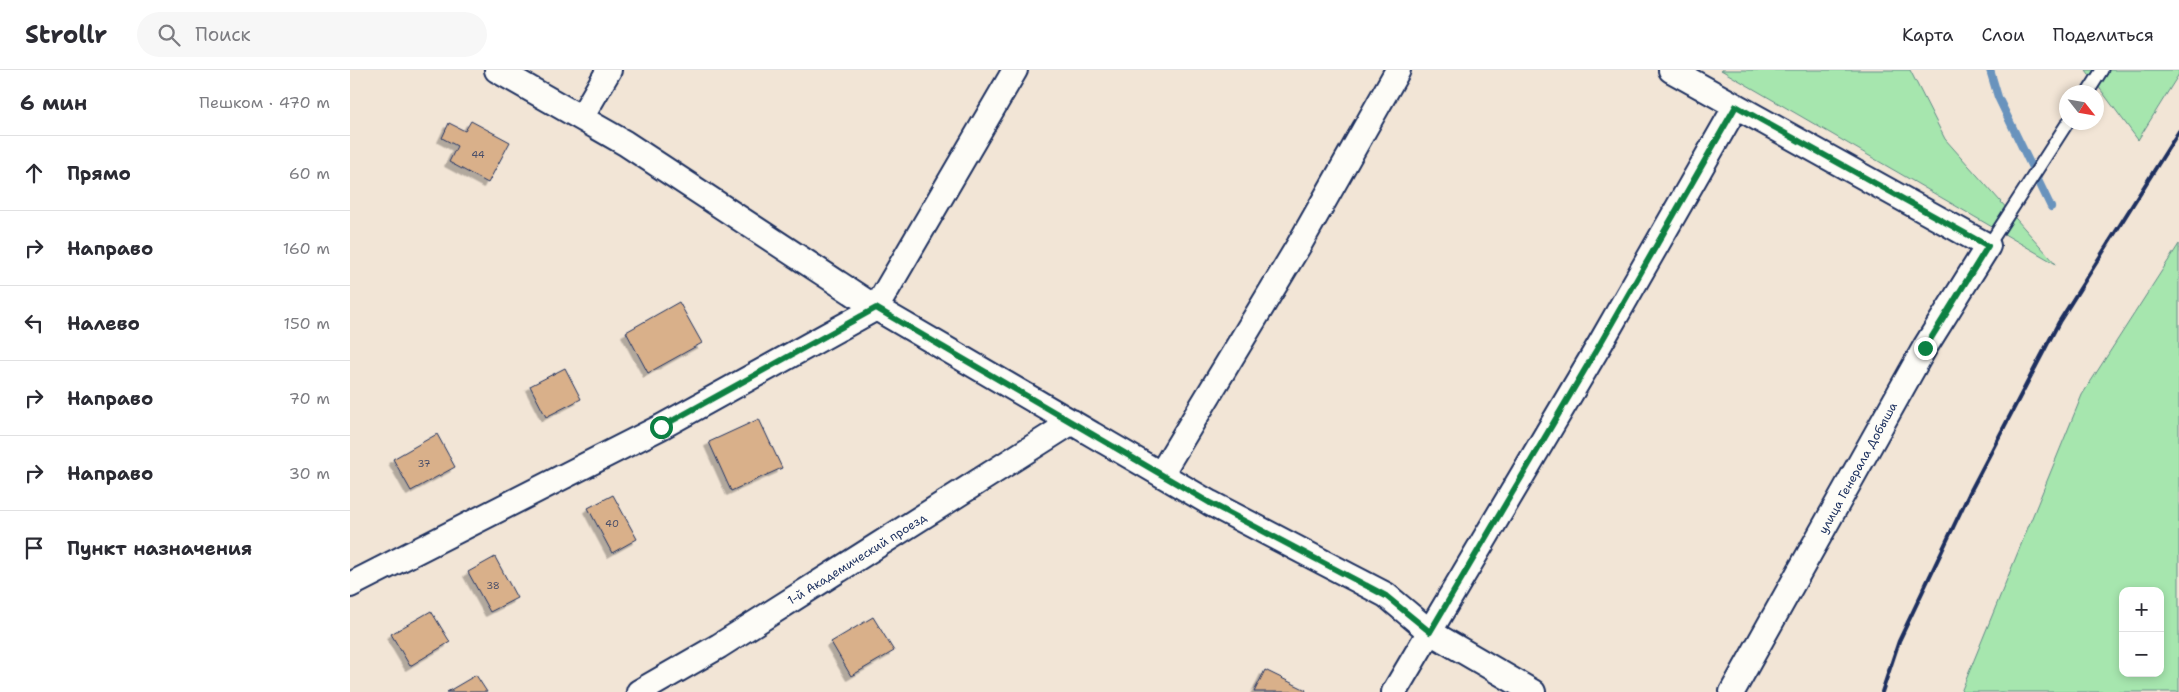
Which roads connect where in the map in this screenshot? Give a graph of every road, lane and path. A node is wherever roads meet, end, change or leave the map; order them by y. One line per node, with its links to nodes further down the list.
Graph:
1 (497, 70): 9 (street)
2 (609, 70): 9 (street)
3 (1015, 70): 12 (street)
4 (1398, 70): 14 (street)
5 (1671, 70): 8 (street)
6 (2102, 70): 7 (lane)
7 (2092, 85)
8 (1736, 106): 11 (street); 16 (street)
9 (580, 118): 12 (street)
10 (2063, 130): 11 (lane)
11 (1988, 246): 20 (street, улица Генерала Добыша)
12 (876, 308): 13 (street); 15 (street)
13 (1072, 422): 14 (street); 17 (street, 1-й Академический проезд)
14 (1161, 474): 16 (street)
15 (350, 585)
16 (1430, 632): 18 (street); 19 (street)
17 (639, 692)
18 (1394, 692)
19 (1532, 692)
20 (1732, 692)

